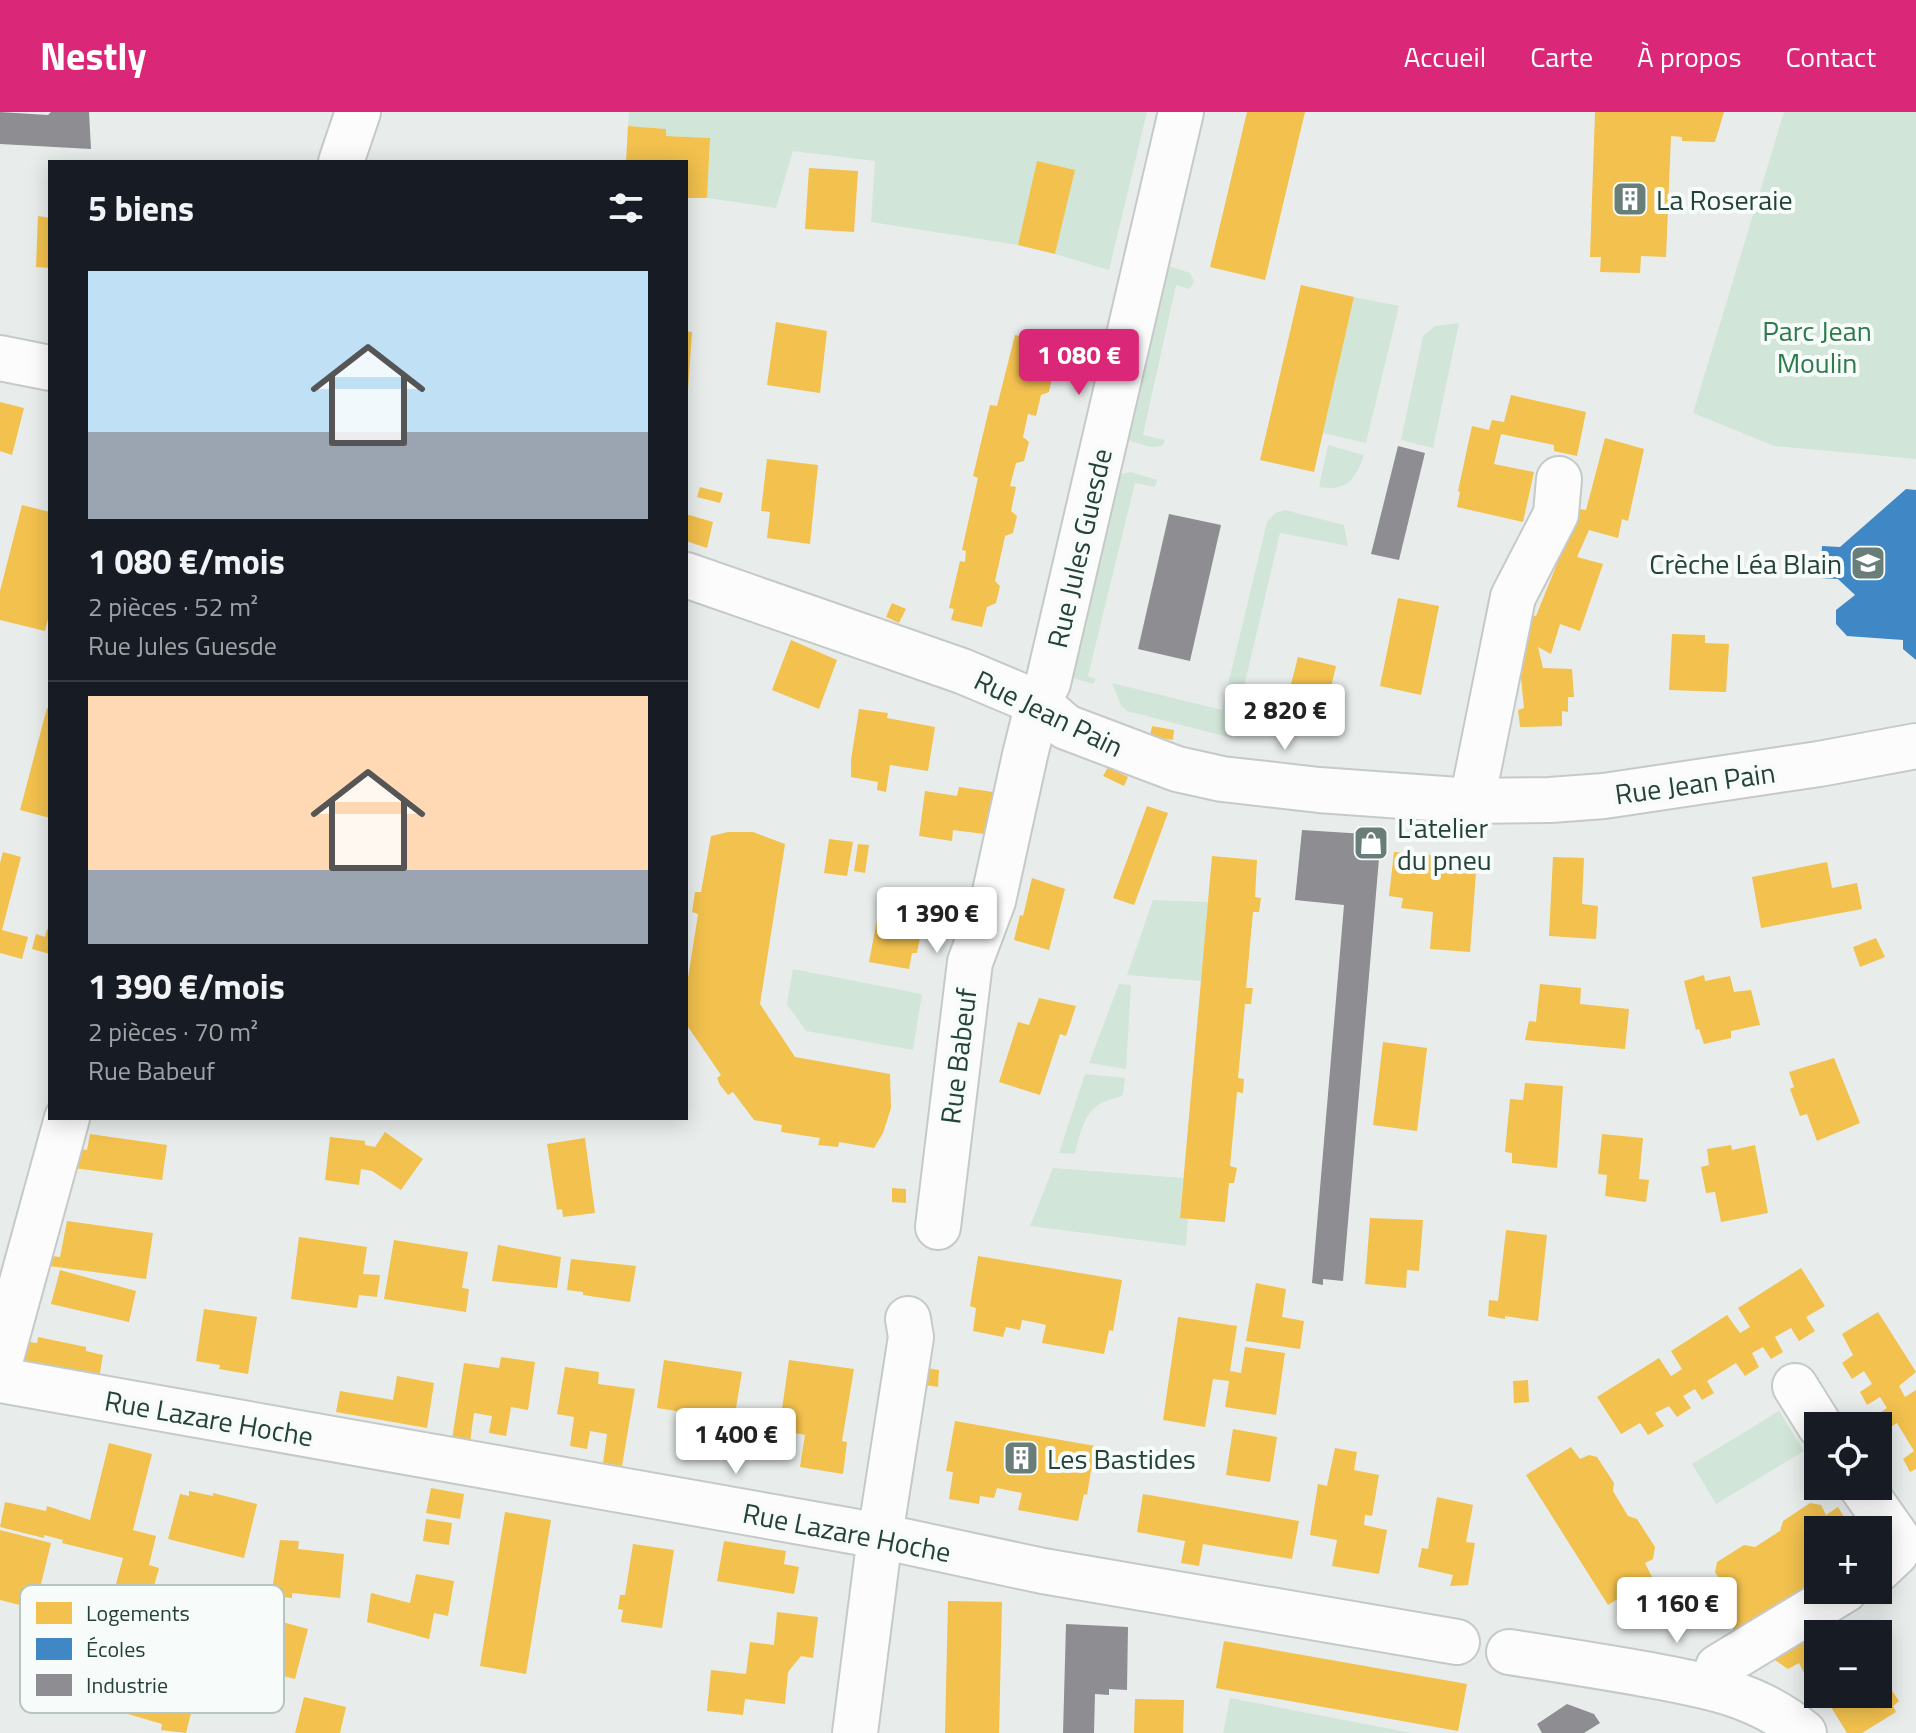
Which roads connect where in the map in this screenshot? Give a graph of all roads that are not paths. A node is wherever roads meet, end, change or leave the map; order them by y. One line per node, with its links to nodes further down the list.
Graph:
1 (358, 112): 3 (street)
2 (1181, 112): 8 (street, Rue Jules Guesde)
3 (342, 160)
4 (0, 358): 5 (street)
5 (48, 368)
6 (1559, 479): 10 (street)
7 (688, 576): 8 (street, Rue Jean Pain)
8 (1038, 703): 10 (street, Rue Jean Pain); 12 (street, Rue Babeuf)
9 (1916, 746): 10 (street, Rue Jean Pain)
10 (1472, 801)
11 (66, 1120): 14 (street)
12 (938, 1227)
13 (908, 1319): 19 (street)
14 (0, 1362)
15 (0, 1380): 19 (street, Rue Lazare Hoche)
16 (1795, 1386): 17 (street)
17 (1811, 1412)
18 (1892, 1530): 20 (street)
19 (880, 1536): 22 (street, Rue Lazare Hoche); 25 (street)
20 (1892, 1557)
21 (1822, 1604): 24 (street)
22 (1457, 1642)
23 (1509, 1652): 24 (street)
24 (1713, 1686): 26 (street)
25 (855, 1733)
26 (1804, 1733)

